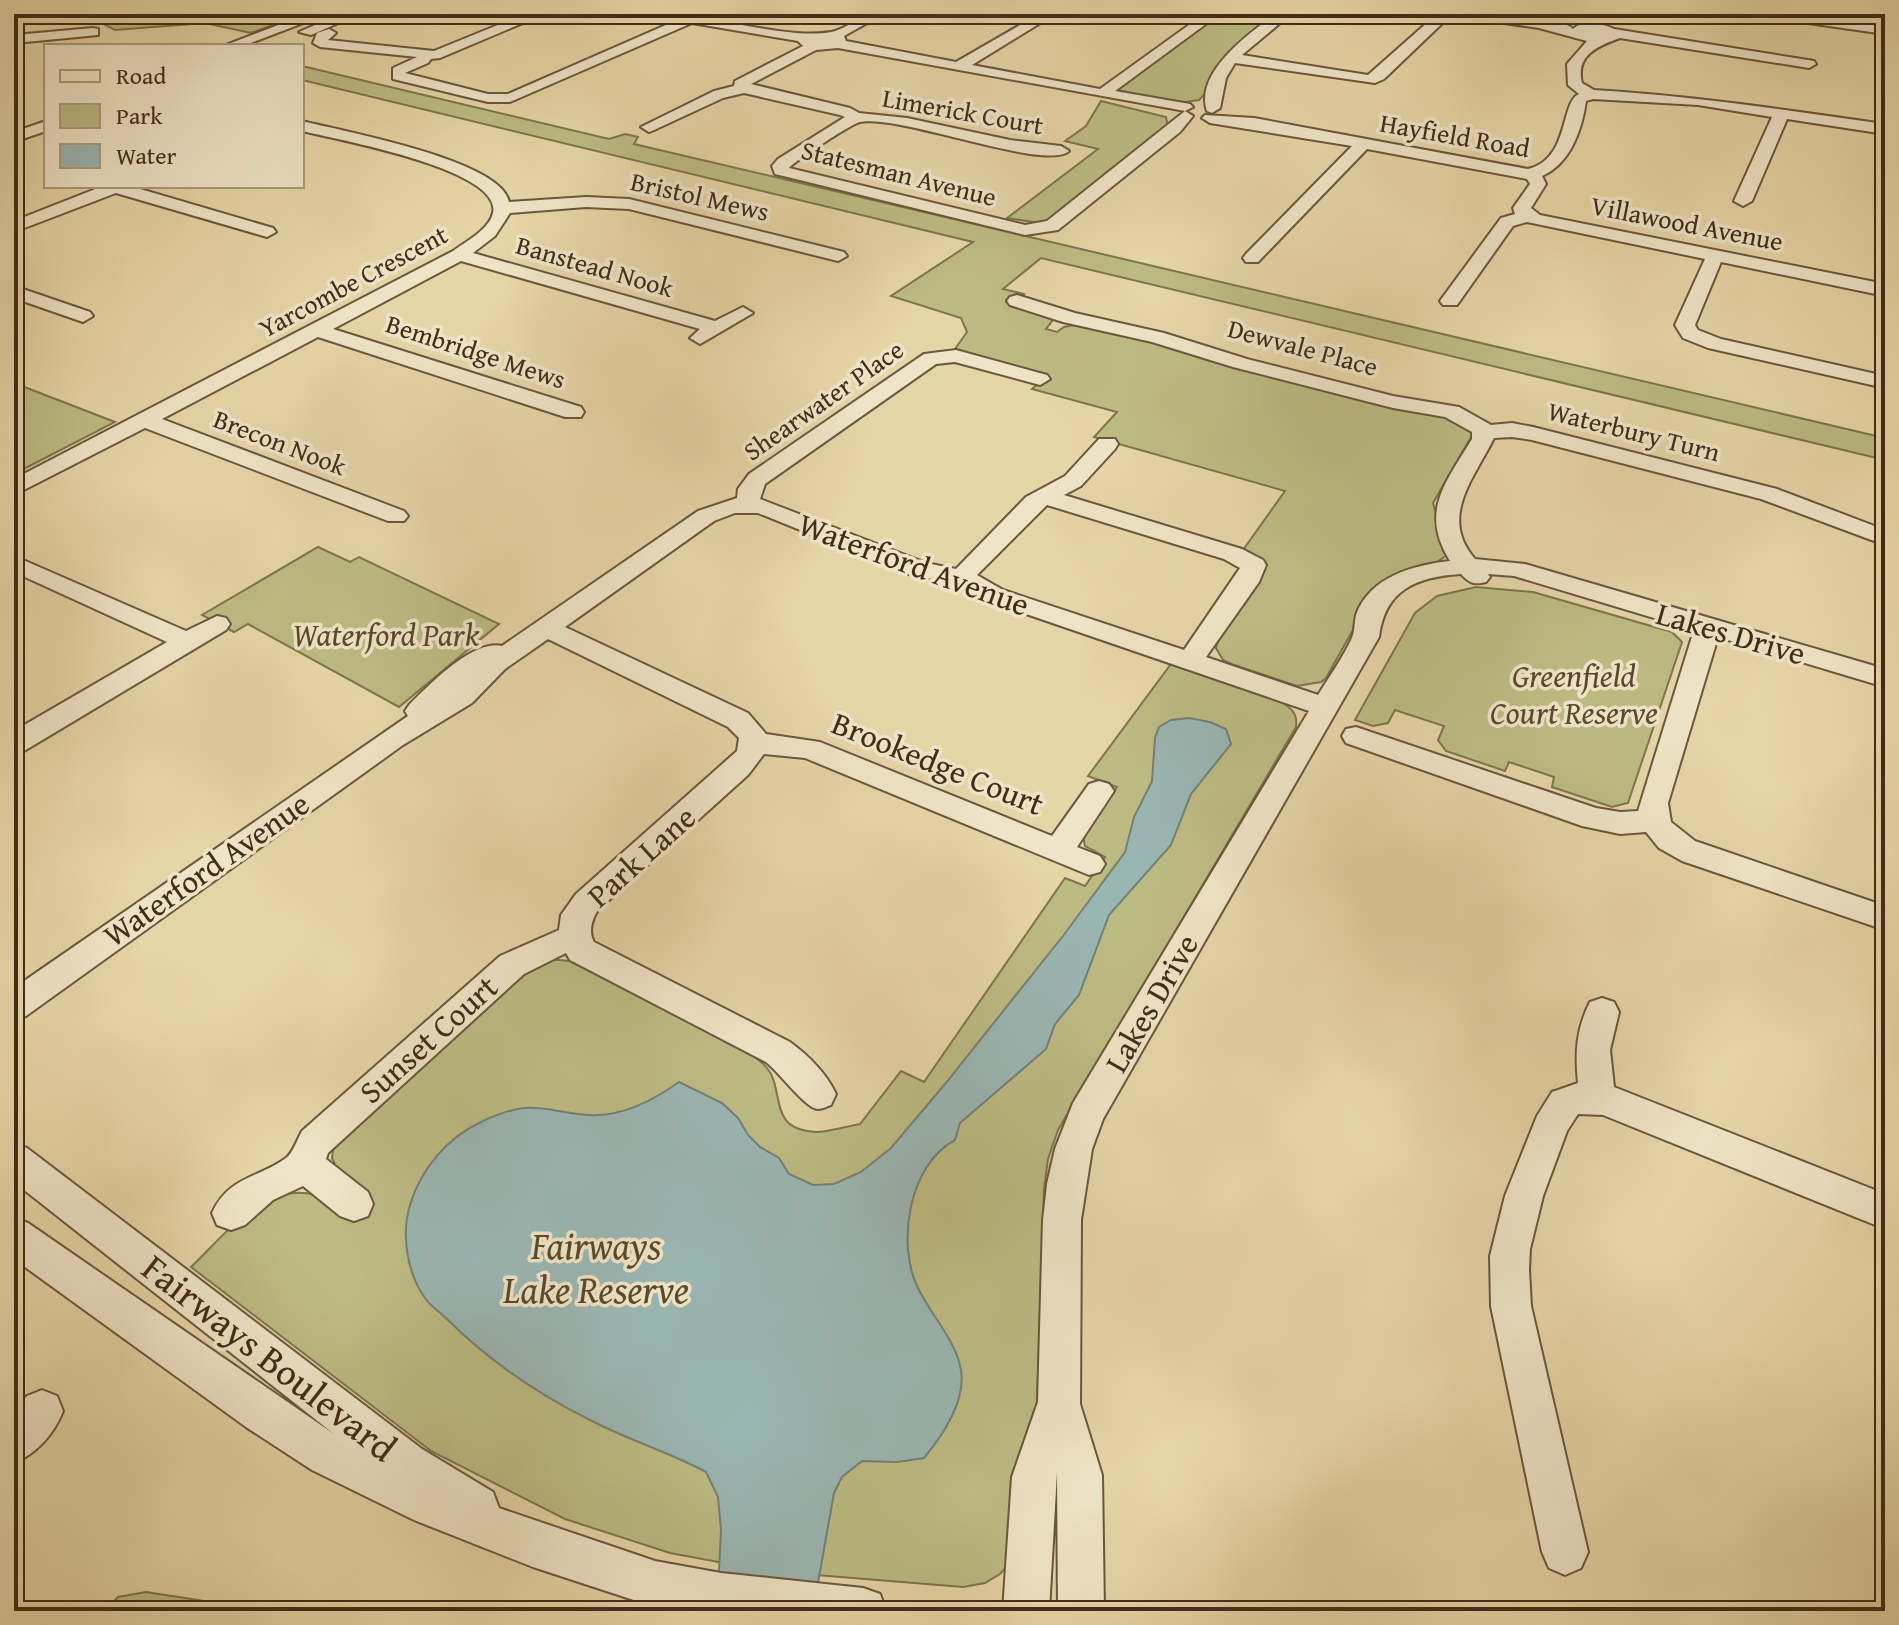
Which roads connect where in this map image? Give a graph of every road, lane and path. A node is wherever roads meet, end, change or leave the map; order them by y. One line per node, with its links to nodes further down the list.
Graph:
1 (320, 14): 22 (street)
2 (352, 14): 23 (street)
3 (537, 14): 25 (street)
4 (663, 14): 13 (street)
5 (876, 14): 19 (street)
6 (1048, 14): 28 (street)
7 (1180, 14): 30 (street)
8 (1284, 14): 26 (street)
9 (1445, 14): 26 (street)
10 (1470, 14): 16 (street)
11 (1772, 14): 12 (street)
12 (1802, 16): 15 (street)
13 (690, 19): 21 (street); 25 (street)
14 (19, 24): 18 (street)
15 (1885, 30)
16 (1597, 31): 27 (street); 31 (street)
17 (93, 32): 18 (street)
18 (26, 38): 24 (street)
19 (835, 40): 21 (street); 28 (street, Hayfield Road)
20 (319, 41): 25 (street)
21 (811, 42): 29 (street)
22 (236, 44)
23 (276, 44)
24 (14, 48)
25 (425, 55)
26 (1231, 58): 33 (street)
27 (1809, 64)
28 (958, 67): 30 (street, Hayfield Road)
29 (743, 89): 35 (street, Statesman Avenue); 39 (street)
30 (1102, 94): 33 (street, Hayfield Road)
31 (1591, 94): 34 (street); 44 (street, Hayfield Road)
32 (44, 112): 36 (street)
33 (1198, 112): 35 (street, Statesman Avenue); 42 (street, Hayfield Road)
34 (1782, 112): 40 (street); 47 (street)
35 (856, 117): 43 (street, Limerick Court)
36 (14, 122)
37 (44, 127): 41 (street)
38 (304, 127): 48 (street)
39 (649, 127)
40 (1885, 129)
41 (14, 137)
42 (1363, 144): 44 (street, Hayfield Road); 54 (street)
43 (1061, 151)
44 (1533, 174): 49 (street)
45 (111, 188): 50 (street)
46 (123, 188): 51 (street)
47 (1743, 201)
48 (501, 208): 52 (street, Yarcombe Crescent); 55 (street, Bristol Mews)
49 (1528, 216): 53 (street, Villawood Avenue); 59 (street)
50 (14, 227)
51 (267, 232)
52 (459, 255): 62 (street, Banstead Nook); 63 (street, Yarcombe Crescent)
53 (1715, 256): 56 (street, Villawood Avenue); 66 (street)
54 (1252, 258)
55 (815, 270)
56 (1885, 290)
57 (14, 292): 61 (street)
58 (1017, 301): 69 (street, Dewvale Place)
59 (1450, 301)
60 (743, 313): 62 (street, Banstead Nook)
61 (83, 316)
62 (717, 328): 64 (street, Banstead Nook)
63 (317, 330): 67 (street, Bembridge Mews); 68 (street, Yarcombe Crescent)
64 (692, 343)
65 (1040, 379): 73 (street, Shearwater Place)
66 (1885, 382)
67 (573, 413)
68 (144, 420): 71 (street, Yarcombe Crescent); 74 (street, Brecon Nook)
69 (1484, 432): 75 (street, Waterbury Turn); 77 (street)
70 (1107, 444): 72 (street)
71 (14, 488)
72 (1043, 496): 78 (street); 83 (street)
73 (747, 505): 78 (street, Waterford Avenue); 81 (street, Waterford Avenue)
74 (373, 530)
75 (1885, 535)
76 (14, 563): 82 (street)
77 (1473, 569): 80 (street, Lakes Drive); 85 (street, Lakes Drive)
78 (962, 577): 83 (street, Waterford Avenue)
79 (217, 624): 82 (street)
80 (1708, 627): 84 (street, Lakes Drive); 90 (street)
81 (538, 633): 87 (street); 95 (street, Waterford Avenue)
82 (187, 641): 88 (street)
83 (1190, 661): 85 (street, Waterford Avenue)
84 (1883, 677)
85 (1326, 707): 105 (street, Lakes Drive)
86 (1356, 736): 90 (street)
87 (756, 743): 91 (street, Brookedge Court); 94 (street, Park Lane)
88 (14, 744)
89 (1099, 791): 91 (street)
90 (1654, 821): 93 (street)
91 (1058, 851): 92 (street, Brookedge Court)
92 (1089, 864)
93 (1885, 918)
94 (574, 938): 97 (street, Park Lane); 100 (street, Sunset Court)
95 (16, 1004)
96 (1602, 1012): 98 (street)
97 (818, 1094)
98 (1597, 1098): 102 (street); 107 (street)
99 (14, 1160): 106 (street, Fairways Boulevard)
100 (307, 1166): 101 (street); 103 (street)
101 (354, 1204)
102 (1885, 1212)
103 (231, 1213)
104 (14, 1236): 106 (street, Fairways Boulevard)
105 (1059, 1405): 109 (street, Lakes Drive); 110 (street, Lakes Drive)
106 (533, 1544): 108 (street, Fairways Boulevard)
107 (1565, 1552)
108 (863, 1611)
109 (1026, 1611)
110 (1081, 1611)

